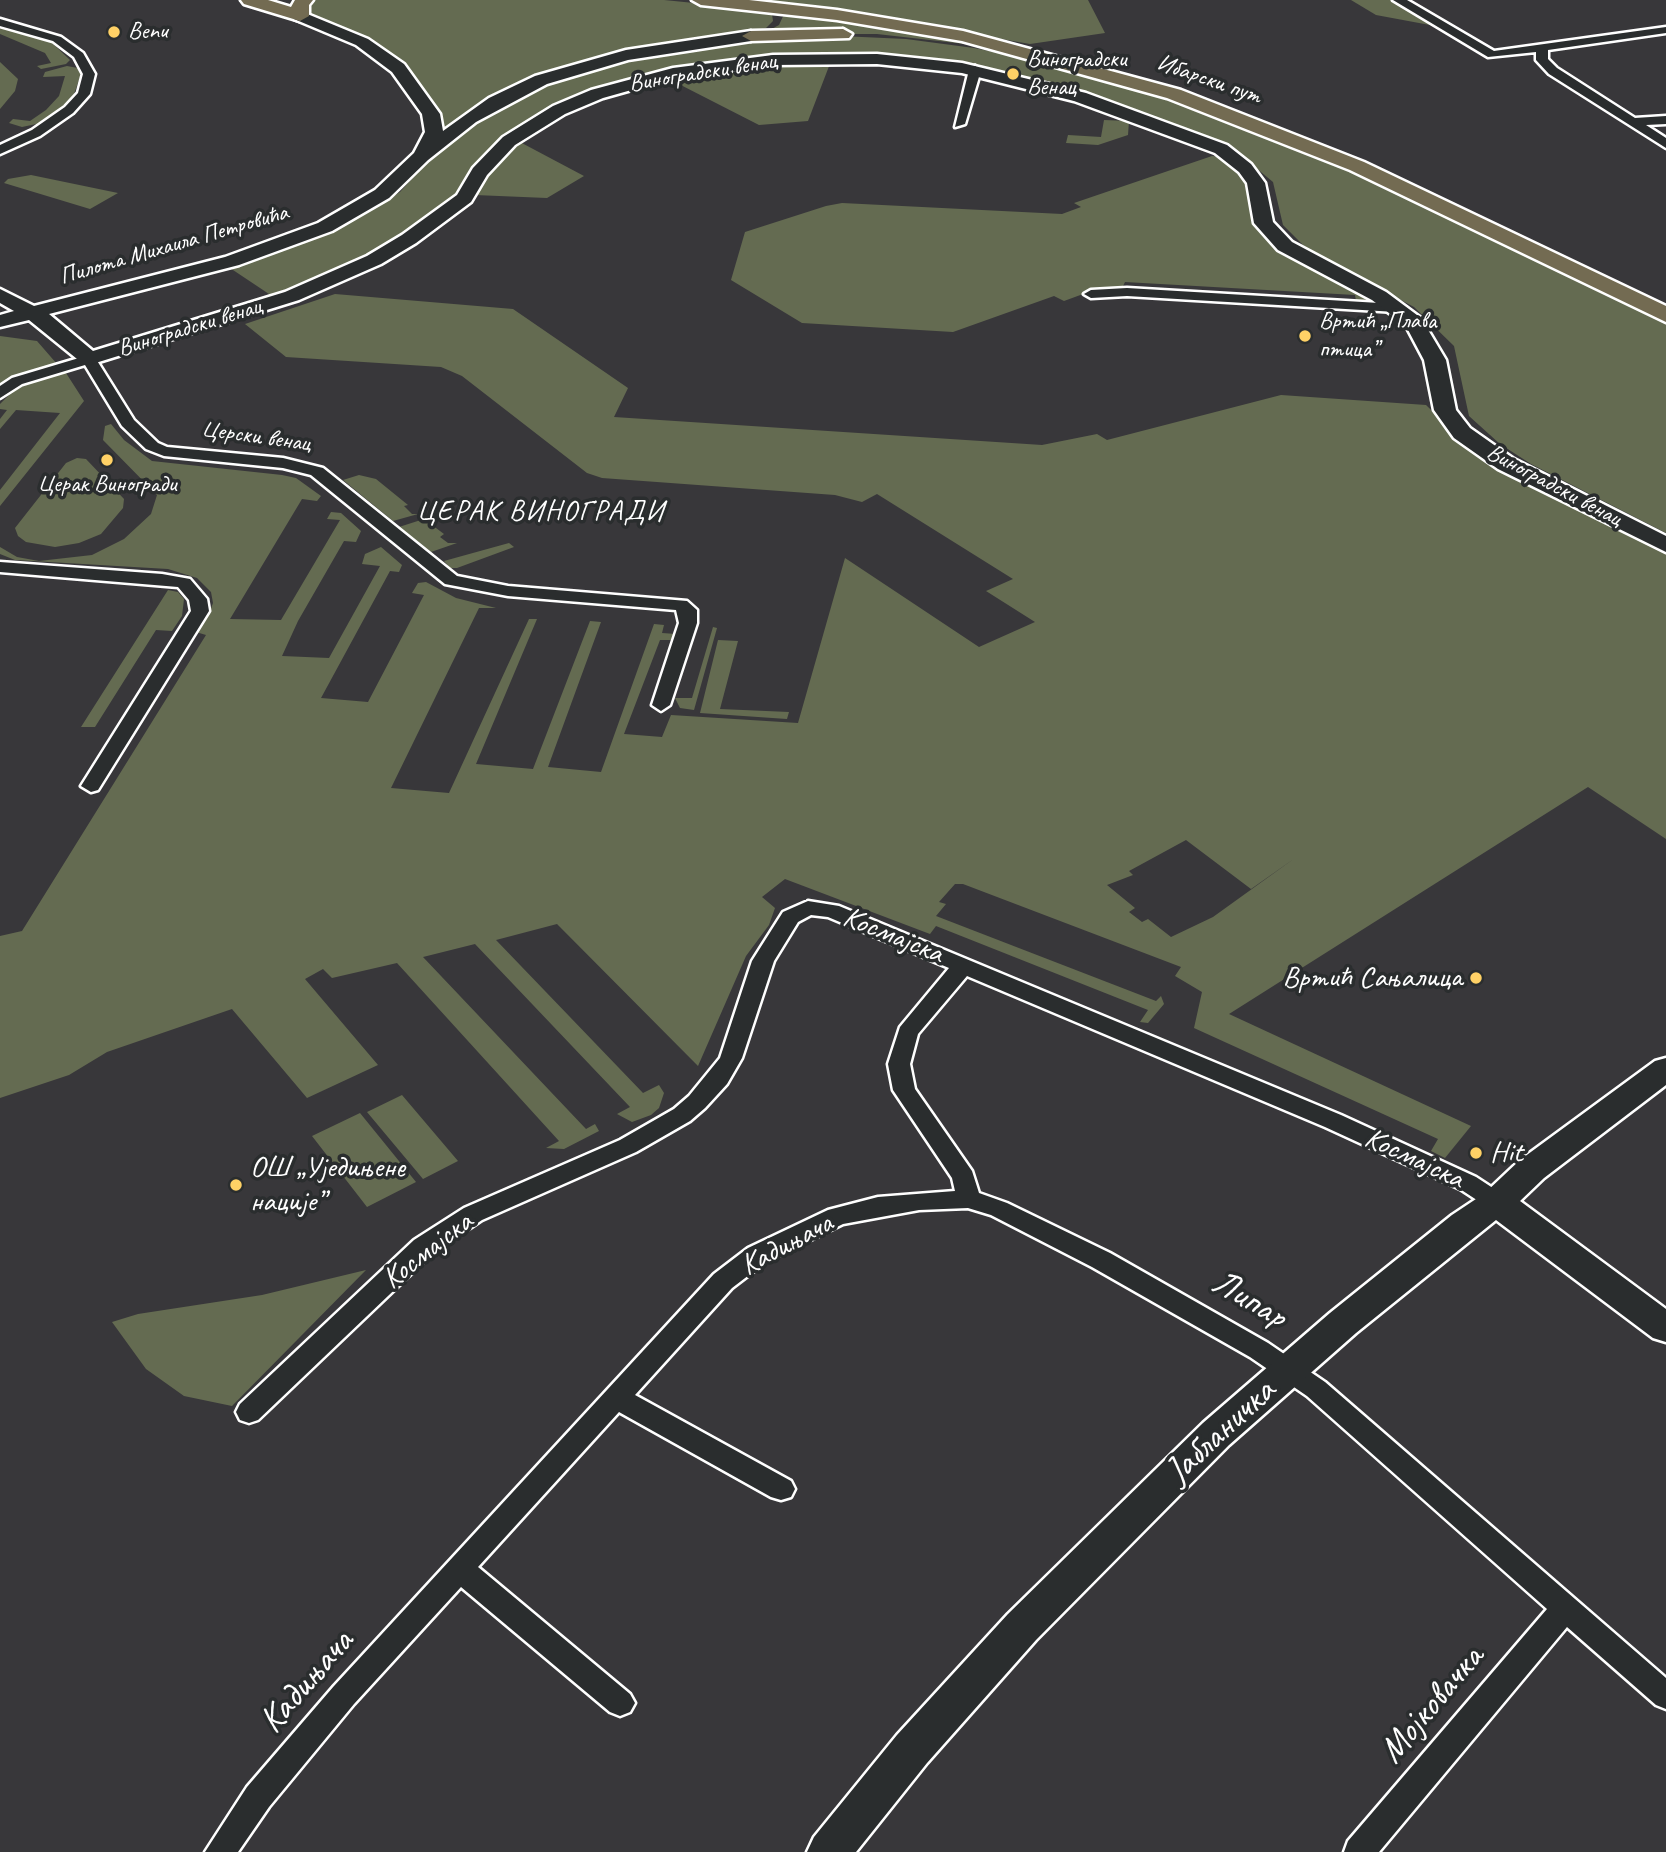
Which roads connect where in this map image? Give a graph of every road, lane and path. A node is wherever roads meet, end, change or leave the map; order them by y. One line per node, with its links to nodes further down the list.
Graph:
1 (250, 0): 5 (main road)
2 (701, 0): 4 (main road, Ибарски пут)
3 (1399, 0): 9 (street)
4 (768, 7): 8 (main road); 10 (main road, Ибарски пут)
5 (302, 8): 17 (street, Пилота Михаила Петровића)
6 (0, 22): 16 (street)
7 (1666, 30): 9 (street)
8 (751, 36): 10 (main road); 17 (street, Пилота Михаила Петровића)
9 (1542, 47): 13 (street)
10 (1038, 54): 22 (main road, Ибарски пут)
11 (975, 70): 14 (street); 20 (street, Виноградски венац); 24 (street, Виноградски венац)
12 (1666, 120): 13 (street)
13 (1633, 122): 15 (street)
14 (959, 124)
15 (1666, 144)
16 (0, 150)
17 (422, 156): 21 (street, Пилота Михаила Петровића)
18 (1091, 294): 20 (street)
19 (0, 295): 21 (street, Церски венац)
20 (1396, 308): 26 (street, Виноградски венац)
21 (33, 312): 23 (street, Пилота Михаила Петровића); 24 (street, Церски венац)
22 (1666, 315)
23 (0, 321)
24 (89, 359): 25 (street); 28 (street, Церски венац)
25 (0, 393)
26 (1666, 545)
27 (0, 567): 29 (street)
28 (661, 705)
29 (91, 786)
30 (964, 965): 32 (street); 33 (street, Космајска); 37 (street, Космајска)
31 (1666, 1069): 33 (street, Јабланичка)
32 (968, 1199): 35 (street, Липар); 36 (street, Кадињача)
33 (1497, 1202): 34 (street, Космајска); 35 (street, Јабланичка)
34 (1666, 1328)
35 (1289, 1370): 40 (street, Липар); 44 (street, Јабланичка)
36 (617, 1398): 38 (street); 39 (street, Кадињача)
37 (249, 1412)
38 (781, 1489)
39 (459, 1568): 42 (street); 43 (street, Кадињача)
40 (1565, 1609): 41 (street, Липар); 45 (street, Мојковачка)
41 (1666, 1696)
42 (620, 1703)
43 (220, 1852)
44 (829, 1852)
45 (1359, 1852)

